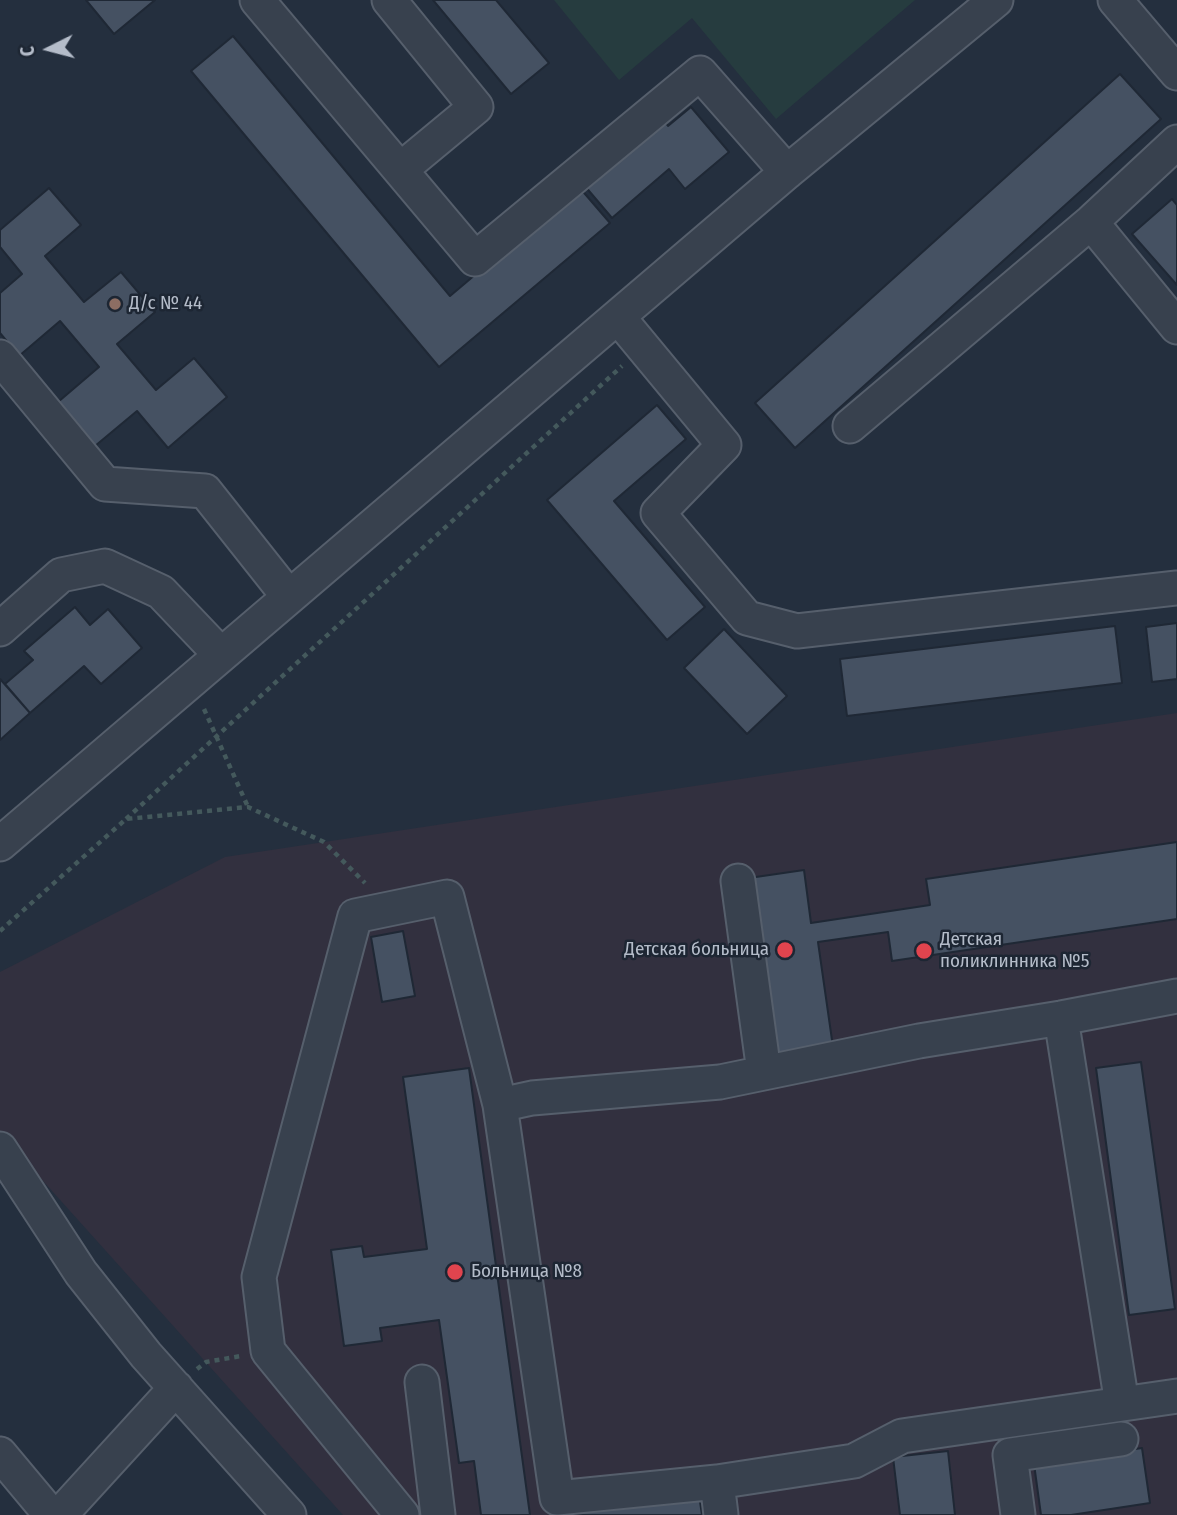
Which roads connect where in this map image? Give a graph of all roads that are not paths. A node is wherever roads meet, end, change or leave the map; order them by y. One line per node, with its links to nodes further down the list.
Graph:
1 (257, 0): 7 (street)
2 (389, 0): 7 (street)
3 (996, 0): 8 (street)
4 (1115, 0): 5 (street)
5 (1176, 68)
6 (1177, 142): 9 (street)
7 (400, 170): 8 (street)
8 (788, 172): 10 (street)
9 (1091, 222): 11 (street); 13 (street)
10 (618, 317): 14 (street); 15 (street)
11 (1177, 327)
12 (0, 357): 15 (street)
13 (850, 426)
14 (1177, 587)
15 (289, 597): 17 (street)
16 (0, 629): 17 (street)
17 (221, 654): 18 (street)
18 (0, 844)
19 (738, 881): 22 (street)
20 (1177, 996): 21 (street)
21 (1061, 1018): 22 (street); 28 (street)
22 (764, 1072): 23 (street)
23 (500, 1105): 31 (street); 35 (street)
24 (0, 1149): 26 (street)
25 (422, 1382): 36 (street)
26 (176, 1388): 33 (street); 34 (street)
27 (1177, 1396): 28 (street)
28 (1122, 1404): 31 (street)
29 (1121, 1439): 38 (street)
30 (0, 1454): 32 (street)
31 (717, 1482): 37 (street)
32 (51, 1515)
33 (60, 1515)
34 (289, 1515)
35 (402, 1515)
36 (438, 1515)
37 (721, 1515)
38 (1018, 1515)

